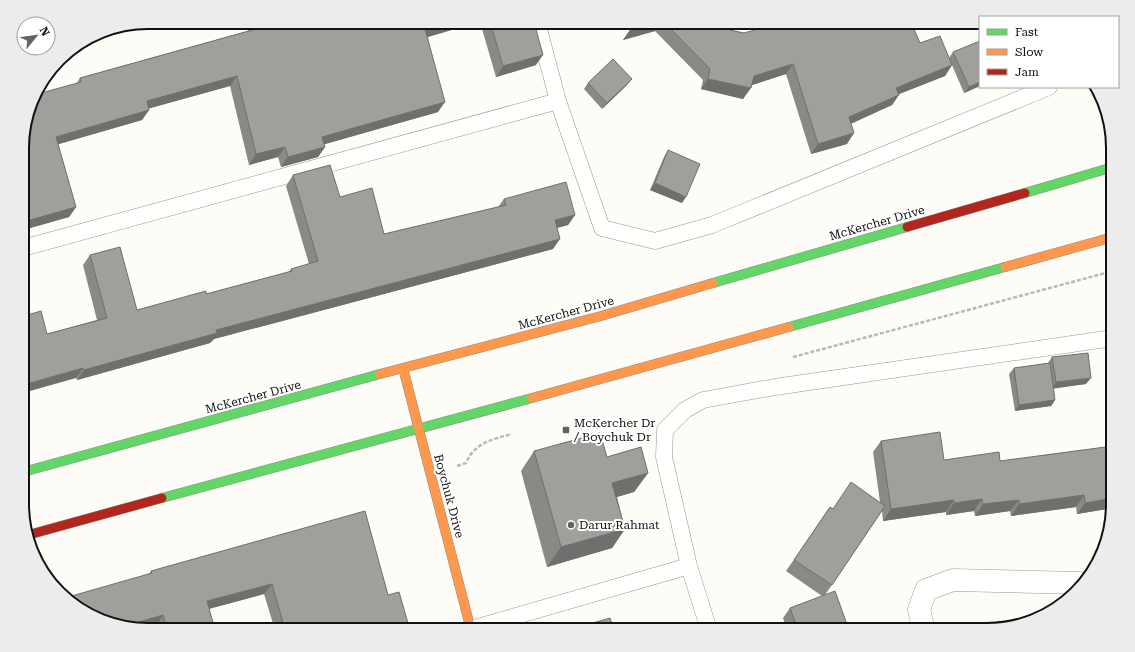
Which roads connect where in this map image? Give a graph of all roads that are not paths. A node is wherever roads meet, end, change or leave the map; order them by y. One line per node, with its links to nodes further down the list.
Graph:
1 (539, 29): 3 (lane)
2 (1047, 88): 3 (lane)
3 (558, 101): 6 (lane)
4 (1106, 169): 8 (main road, McKercher Drive)
5 (1106, 239): 9 (main road)
6 (29, 246)
7 (1106, 339): 12 (lane)
8 (403, 368): 9 (main road, Boychuk Drive); 10 (main road, McKercher Drive)
9 (418, 427): 11 (main road); 14 (main road, Boychuk Drive)
10 (29, 470)
11 (33, 533)
12 (689, 566): 15 (lane); 16 (lane)
13 (1076, 583): 17 (street)
14 (469, 623)
15 (495, 623)
16 (707, 623)
17 (922, 623)

